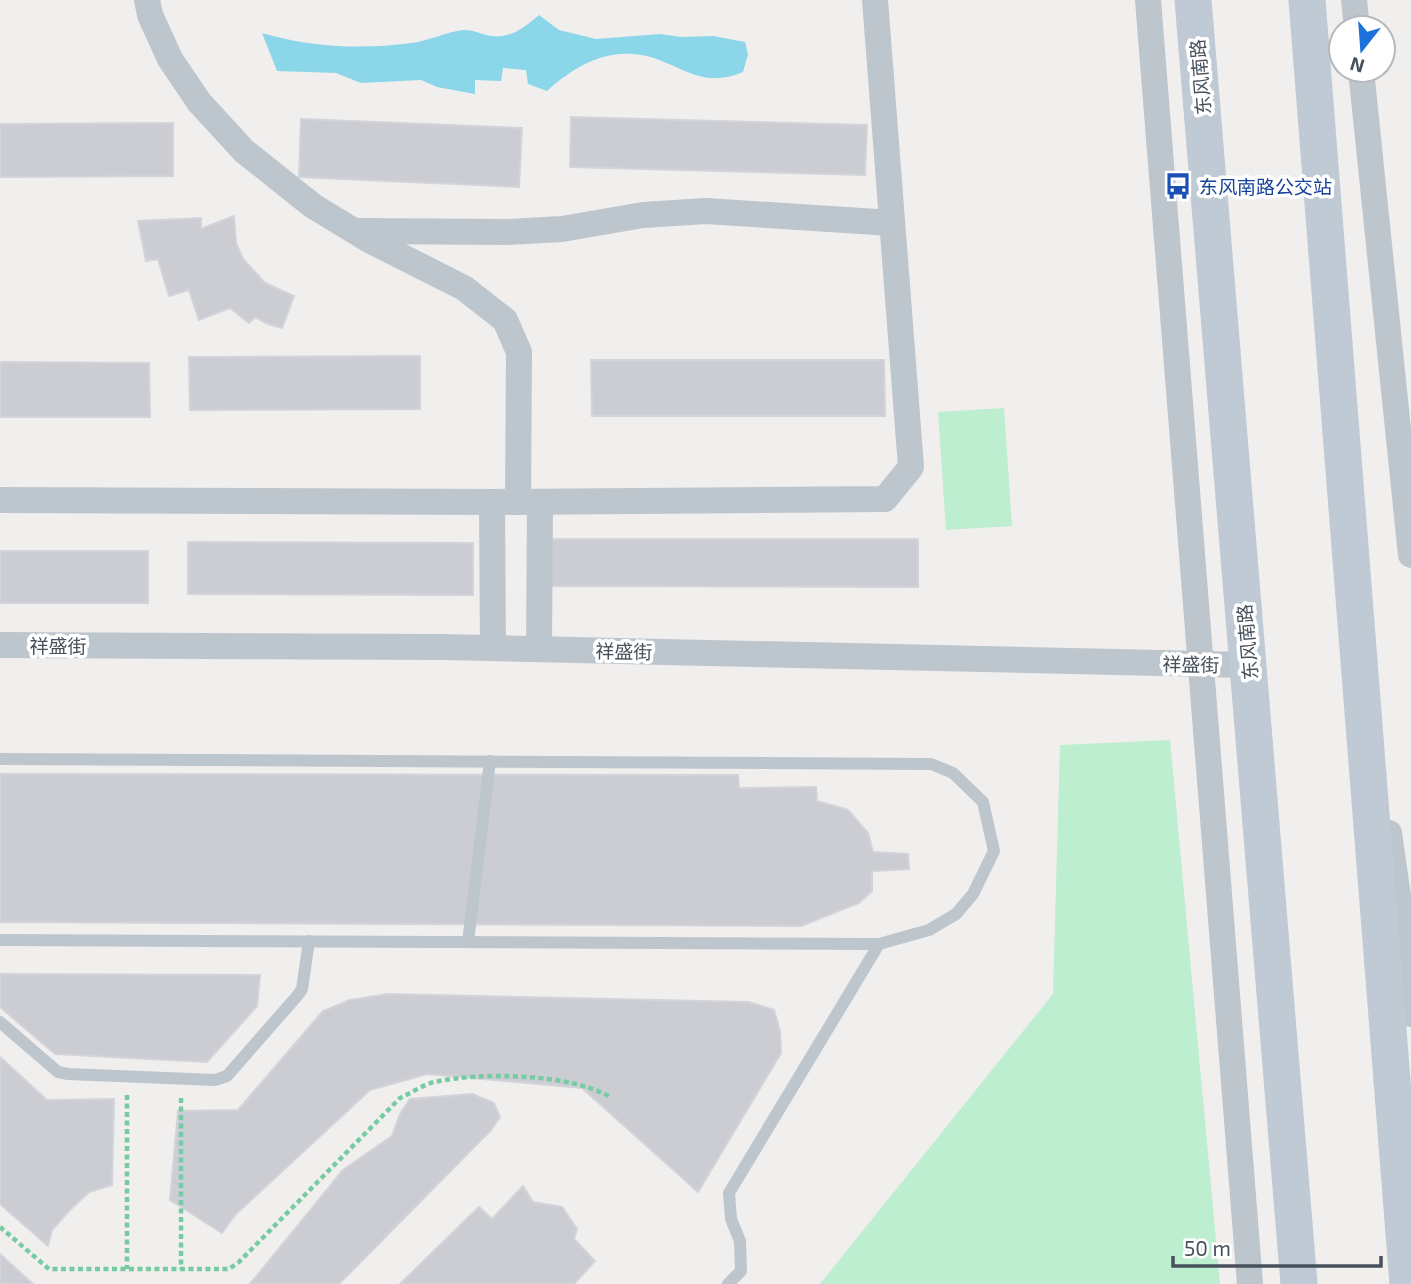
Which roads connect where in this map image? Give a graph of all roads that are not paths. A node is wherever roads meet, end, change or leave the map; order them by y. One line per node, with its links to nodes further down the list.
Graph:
1 (147, 0): 8 (street)
2 (875, 0): 7 (street)
3 (1148, 0): 16 (street)
4 (1194, 0): 17 (main road, 东风南路)
5 (1307, 0): 20 (main road); 27 (main road)
6 (1362, 84): 12 (street)
7 (892, 223): 8 (street); 11 (street)
8 (353, 231): 11 (street)
9 (0, 500): 10 (street)
10 (492, 502): 11 (street); 14 (street)
11 (529, 502): 15 (street)
12 (1411, 555)
13 (0, 645): 14 (street, 祥盛街)
14 (493, 648): 15 (street, 祥盛街)
15 (539, 649): 16 (street, 祥盛街)
16 (1201, 664): 17 (street, 祥盛街); 29 (street)
17 (1249, 665): 30 (main road, 东风南路)
18 (0, 759): 19 (lane)
19 (489, 761): 23 (lane); 24 (lane)
20 (1389, 833): 25 (street)
21 (0, 940): 22 (lane)
22 (309, 941): 23 (lane); 26 (lane)
23 (468, 942): 24 (lane)
24 (880, 944): 28 (lane)
25 (1411, 1014)
26 (0, 1022)
27 (1408, 1278)
28 (728, 1284)
29 (1250, 1284)
30 (1299, 1284)

